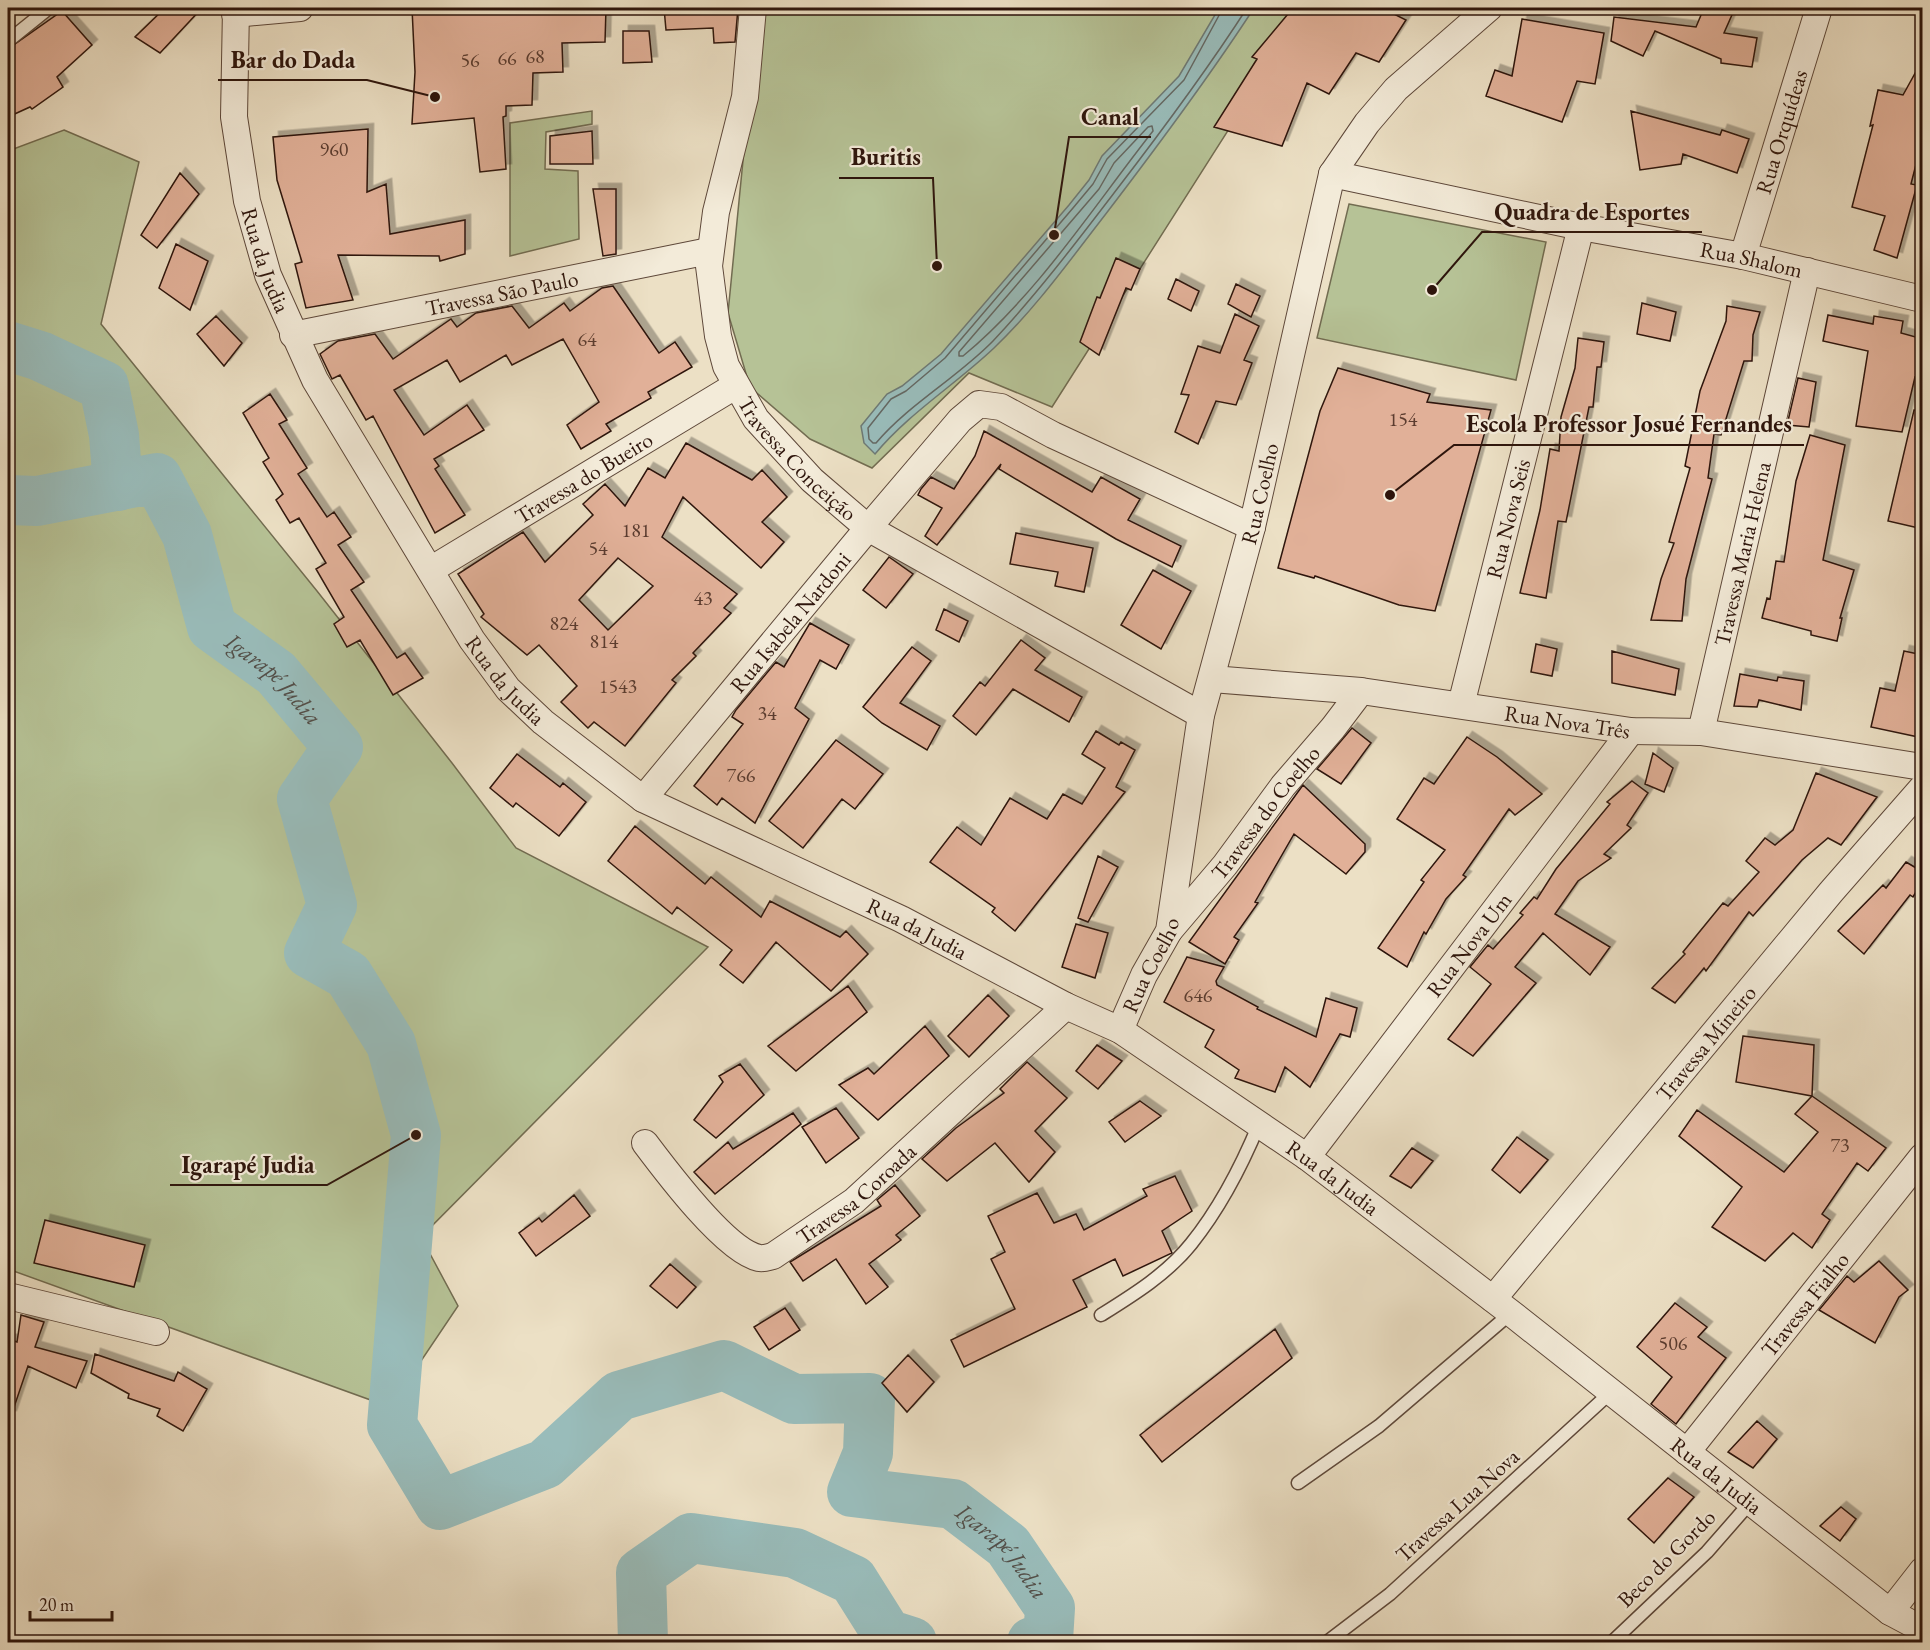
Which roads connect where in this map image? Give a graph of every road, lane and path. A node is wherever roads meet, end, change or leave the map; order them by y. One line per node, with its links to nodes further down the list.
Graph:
1 (49, 8): 7 (lane)
2 (300, 8): 6 (street)
3 (753, 8): 10 (street, Travessa Conceição)
4 (1489, 8): 8 (street, Rua Coelho)
5 (1820, 8): 11 (street, Rua Orquídeas)
6 (235, 11): 14 (street, Rua da Judia)
7 (8, 41)
8 (1332, 174): 9 (street, Rua Shalom); 16 (street, Rua Coelho)
9 (1581, 227): 11 (street, Rua Shalom); 21 (street, Rua Nova Seis)
10 (710, 251): 14 (street, Travessa São Paulo); 15 (street, Travessa Conceição)
11 (1743, 256): 12 (street, Rua Shalom)
12 (1807, 271): 13 (street, Rua Shalom); 24 (street, Travessa Maria Helena)
13 (1923, 299)
14 (293, 335): 18 (street, Rua da Judia)
15 (735, 386): 17 (street, Travessa Conceição); 18 (street, Travessa do Bueiro)
16 (1252, 526): 17 (street, Rua Isabela Nardoni); 19 (street, Rua Coelho)
17 (868, 528): 22 (street, Travessa Conceição); 27 (street, Rua Isabela Nardoni)
18 (432, 569): 27 (street, Rua da Judia)
19 (1212, 679): 20 (street, Rua Nova Três); 22 (street, Rua Coelho)
20 (1361, 691): 21 (street, Rua Nova Três); 28 (street, Travessa do Coelho)
21 (1461, 705): 23 (street, Rua Nova Três)
22 (1201, 715): 28 (street, Rua Coelho)
23 (1631, 731): 24 (street, Rua Nova Três); 33 (street, Rua Nova Um)
24 (1701, 732): 25 (street, Rua Nova Três)
25 (1923, 767)
26 (1923, 788): 36 (street, Travessa Mineiro)
27 (644, 800): 29 (street, Rua da Judia)
28 (1168, 931): 30 (street, Rua Coelho)
29 (1066, 1006): 30 (street, Rua da Judia); 32 (street, Travessa Coroada)
30 (1120, 1030): 31 (street, Rua da Judia)
31 (1259, 1124): 33 (street, Rua da Judia); 37 (lane)
32 (645, 1143)
33 (1307, 1157): 36 (street, Rua da Judia)
34 (1923, 1157): 40 (street, Travessa Fialho)
35 (8, 1296): 38 (street)
36 (1502, 1306): 39 (street, Rua da Judia); 41 (lane)
37 (1101, 1315)
38 (156, 1332)
39 (1610, 1393): 40 (street, Rua da Judia); 46 (lane, Travessa Lua Nova)
40 (1687, 1452): 42 (street, Rua da Judia)
41 (1298, 1483)
42 (1749, 1504): 44 (street, Rua da Judia); 47 (lane, Beco do Gordo)
43 (1923, 1571): 44 (street)
44 (1890, 1612): 45 (street, Rua da Judia)
45 (1923, 1629)
46 (1327, 1642)
47 (1612, 1642)

